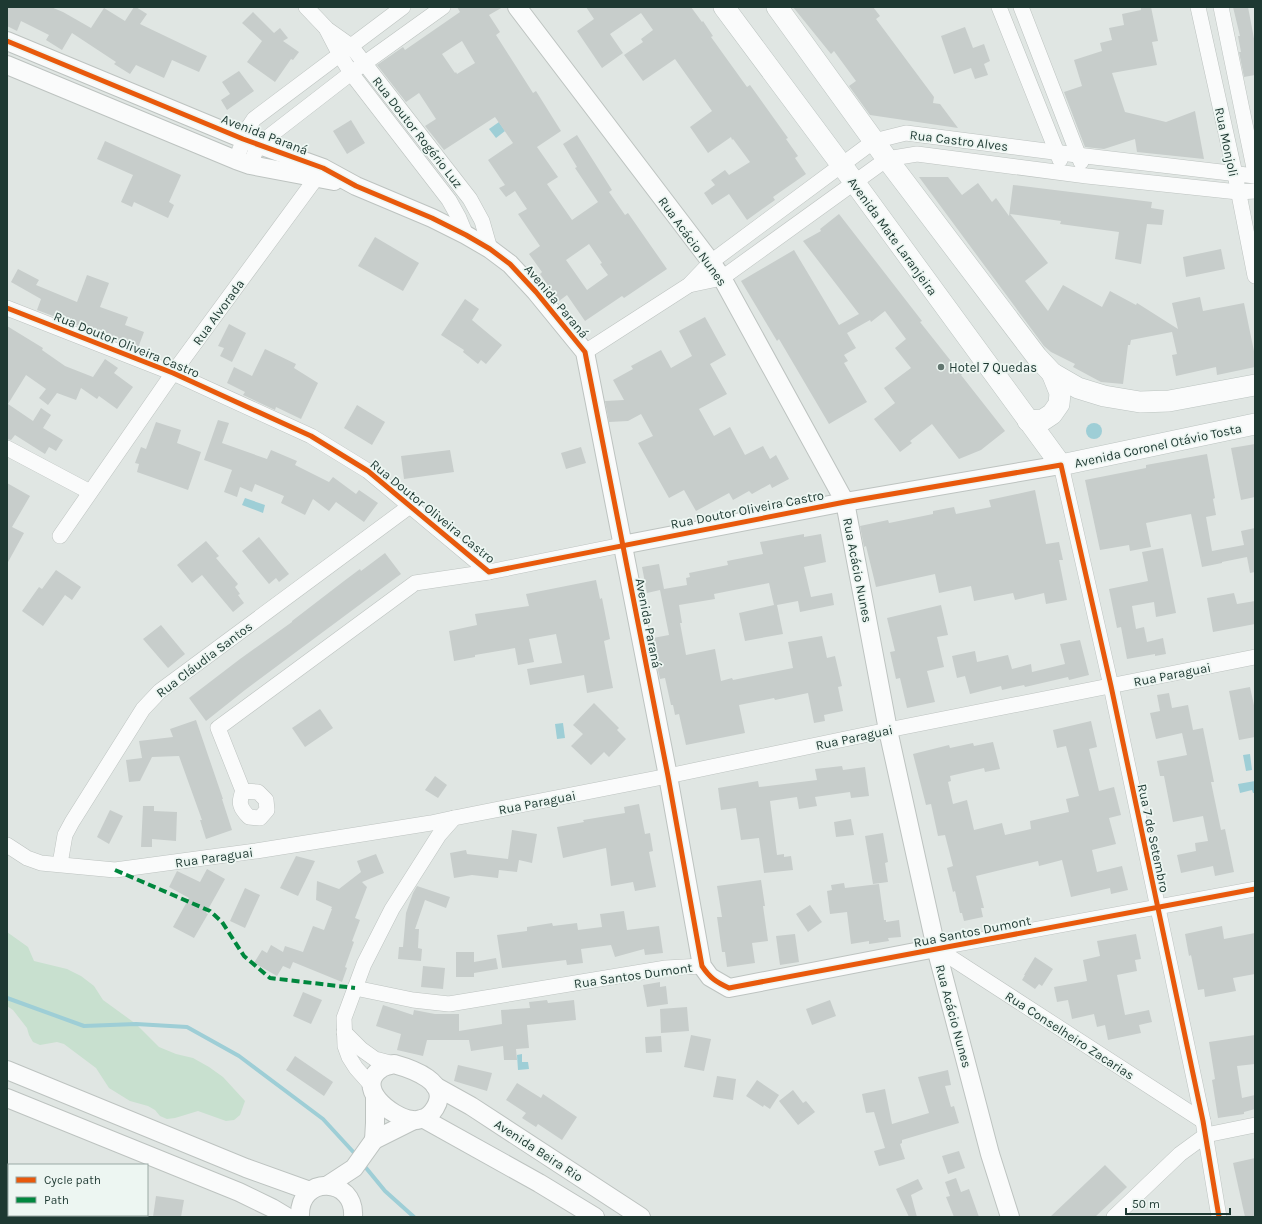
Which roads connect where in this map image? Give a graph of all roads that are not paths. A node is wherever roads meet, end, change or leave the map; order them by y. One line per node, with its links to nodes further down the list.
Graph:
1 (306, 7): 13 (street, Rua Doutor Rogério Luz)
2 (403, 7): 13 (street)
3 (443, 7): 15 (street)
4 (516, 7): 38 (street, Rua Acácio Nunes)
5 (724, 7): 24 (main road, Avenida Mate Laranjeira)
6 (777, 7): 18 (main road)
7 (1198, 7): 14 (street, Rua Monjoli)
8 (1221, 7): 12 (street, Rua Monjoli)
9 (1021, 9): 10 (street); 21 (street)
10 (1001, 12): 20 (street)
11 (7, 40): 19 (street, Avenida Paraná)
12 (1229, 48): 14 (street); 28 (street, Rua Monjoli)
13 (346, 51): 15 (street, Rua Doutor Rogério Luz); 17 (street, Rua Doutor Rogério Luz); 19 (street)
14 (1208, 51): 29 (street, Rua Monjoli)
15 (365, 63): 17 (street); 37 (street, Rua Doutor Rogério Luz)
16 (7, 65): 23 (street, Avenida Paraná)
17 (351, 73): 19 (street); 36 (street, Rua Doutor Rogério Luz)
18 (874, 141): 20 (street, Rua Castro Alves); 22 (main road); 24 (street, Rua Castro Alves)
19 (251, 142): 23 (street); 26 (street, Avenida Paraná)
20 (1057, 152): 21 (street, Rua Castro Alves); 27 (street)
21 (1077, 155): 25 (street, Rua Castro Alves); 30 (street)
22 (887, 159): 27 (street, Rua Castro Alves); 32 (street, Rua Castro Alves); 44 (main road)
23 (243, 162): 26 (street, Avenida Paraná)
24 (842, 165): 32 (main road, Avenida Mate Laranjeira); 38 (street, Rua Castro Alves)
25 (1158, 165): 29 (street, Rua Castro Alves); 33 (street)
26 (320, 173): 36 (street, Avenida Paraná); 45 (street, Rua Alvorada)
27 (1066, 173): 30 (street, Rua Castro Alves)
28 (1255, 173)
29 (1235, 174): 31 (street, Rua Castro Alves); 35 (street, Rua Monjoli)
30 (1087, 176): 33 (street, Rua Castro Alves)
31 (1255, 176)
32 (855, 183): 40 (street, Rua Castro Alves); 47 (main road, Avenida Mate Laranjeira)
33 (1157, 183): 35 (street, Rua Castro Alves)
34 (1255, 191): 35 (street, Rua Castro Alves)
35 (1238, 192): 39 (street, Rua Monjoli)
36 (466, 235): 37 (street, Avenida Paraná)
37 (490, 249): 43 (street, Avenida Paraná)
38 (711, 262): 40 (street, Rua Acácio Nunes); 41 (street, Rua Castro Alves)
39 (1255, 276)
40 (722, 278): 41 (street, Rua Castro Alves); 52 (street, Rua Acácio Nunes)
41 (688, 285): 43 (street, Rua Castro Alves)
42 (7, 308): 45 (street, Rua Doutor Oliveira Castro)
43 (585, 352): 55 (street, Avenida Paraná)
44 (1052, 373): 46 (main road); 47 (main road)
45 (173, 374): 51 (street, Rua Alvorada); 53 (street, Rua Doutor Oliveira Castro)
46 (1255, 385)
47 (1028, 421): 50 (main road, Avenida Mate Laranjeira)
48 (1255, 424): 50 (main road, Avenida Coronel Otávio Tosta)
49 (7, 448): 51 (street)
50 (1061, 465): 52 (street, Rua Doutor Oliveira Castro); 58 (street, Rua 7 de Setembro)
51 (90, 492): 54 (street, Rua Alvorada)
52 (845, 502): 55 (street, Rua Doutor Oliveira Castro); 59 (street, Rua Acácio Nunes)
53 (410, 506): 56 (street, Rua Doutor Oliveira Castro); 64 (street, Rua Cláudia Santos)
54 (60, 536)
55 (622, 545): 56 (street, Rua Doutor Oliveira Castro); 60 (street, Avenida Paraná)
56 (488, 572): 61 (street)
57 (1255, 657): 58 (street, Rua Paraguai)
58 (1111, 686): 59 (street, Rua Paraguai); 66 (street, Rua 7 de Setembro)
59 (888, 730): 60 (street, Rua Paraguai); 67 (street, Rua Acácio Nunes)
60 (668, 776): 62 (street, Rua Paraguai); 68 (street, Avenida Paraná)
61 (243, 791)
62 (454, 818): 64 (street, Rua Paraguai); 69 (street)
63 (7, 845): 64 (street)
64 (60, 864)
65 (1255, 889): 66 (street, Rua Santos Dumont)
66 (1157, 908): 67 (street, Rua Santos Dumont); 78 (street, Rua 7 de Setembro)
67 (936, 948): 68 (street, Rua Santos Dumont); 78 (street, Rua Conselheiro Zacarias); 88 (street, Rua Acácio Nunes)
68 (702, 966): 69 (street, Rua Santos Dumont)
69 (355, 988): 70 (street)
70 (344, 1032): 71 (street); 74 (street)
71 (394, 1064): 73 (street); 74 (street)
72 (7, 1070): 82 (street)
73 (435, 1086): 76 (street); 87 (street, Avenida Beira Rio)
74 (373, 1091): 76 (street); 79 (street)
75 (7, 1098): 84 (street)
76 (418, 1120): 79 (street); 86 (street, Avenida Beira Rio)
77 (1255, 1125): 78 (street)
78 (1205, 1128): 89 (street); 90 (street, Rua 7 de Setembro)
79 (373, 1141): 80 (street)
80 (355, 1167): 81 (street); 83 (street)
81 (328, 1185): 82 (street); 83 (street)
82 (310, 1191): 85 (street)
83 (353, 1212)
84 (287, 1217)
85 (300, 1217)
86 (595, 1217)
87 (641, 1217)
88 (1010, 1217)
89 (1114, 1217)
90 (1219, 1217)

